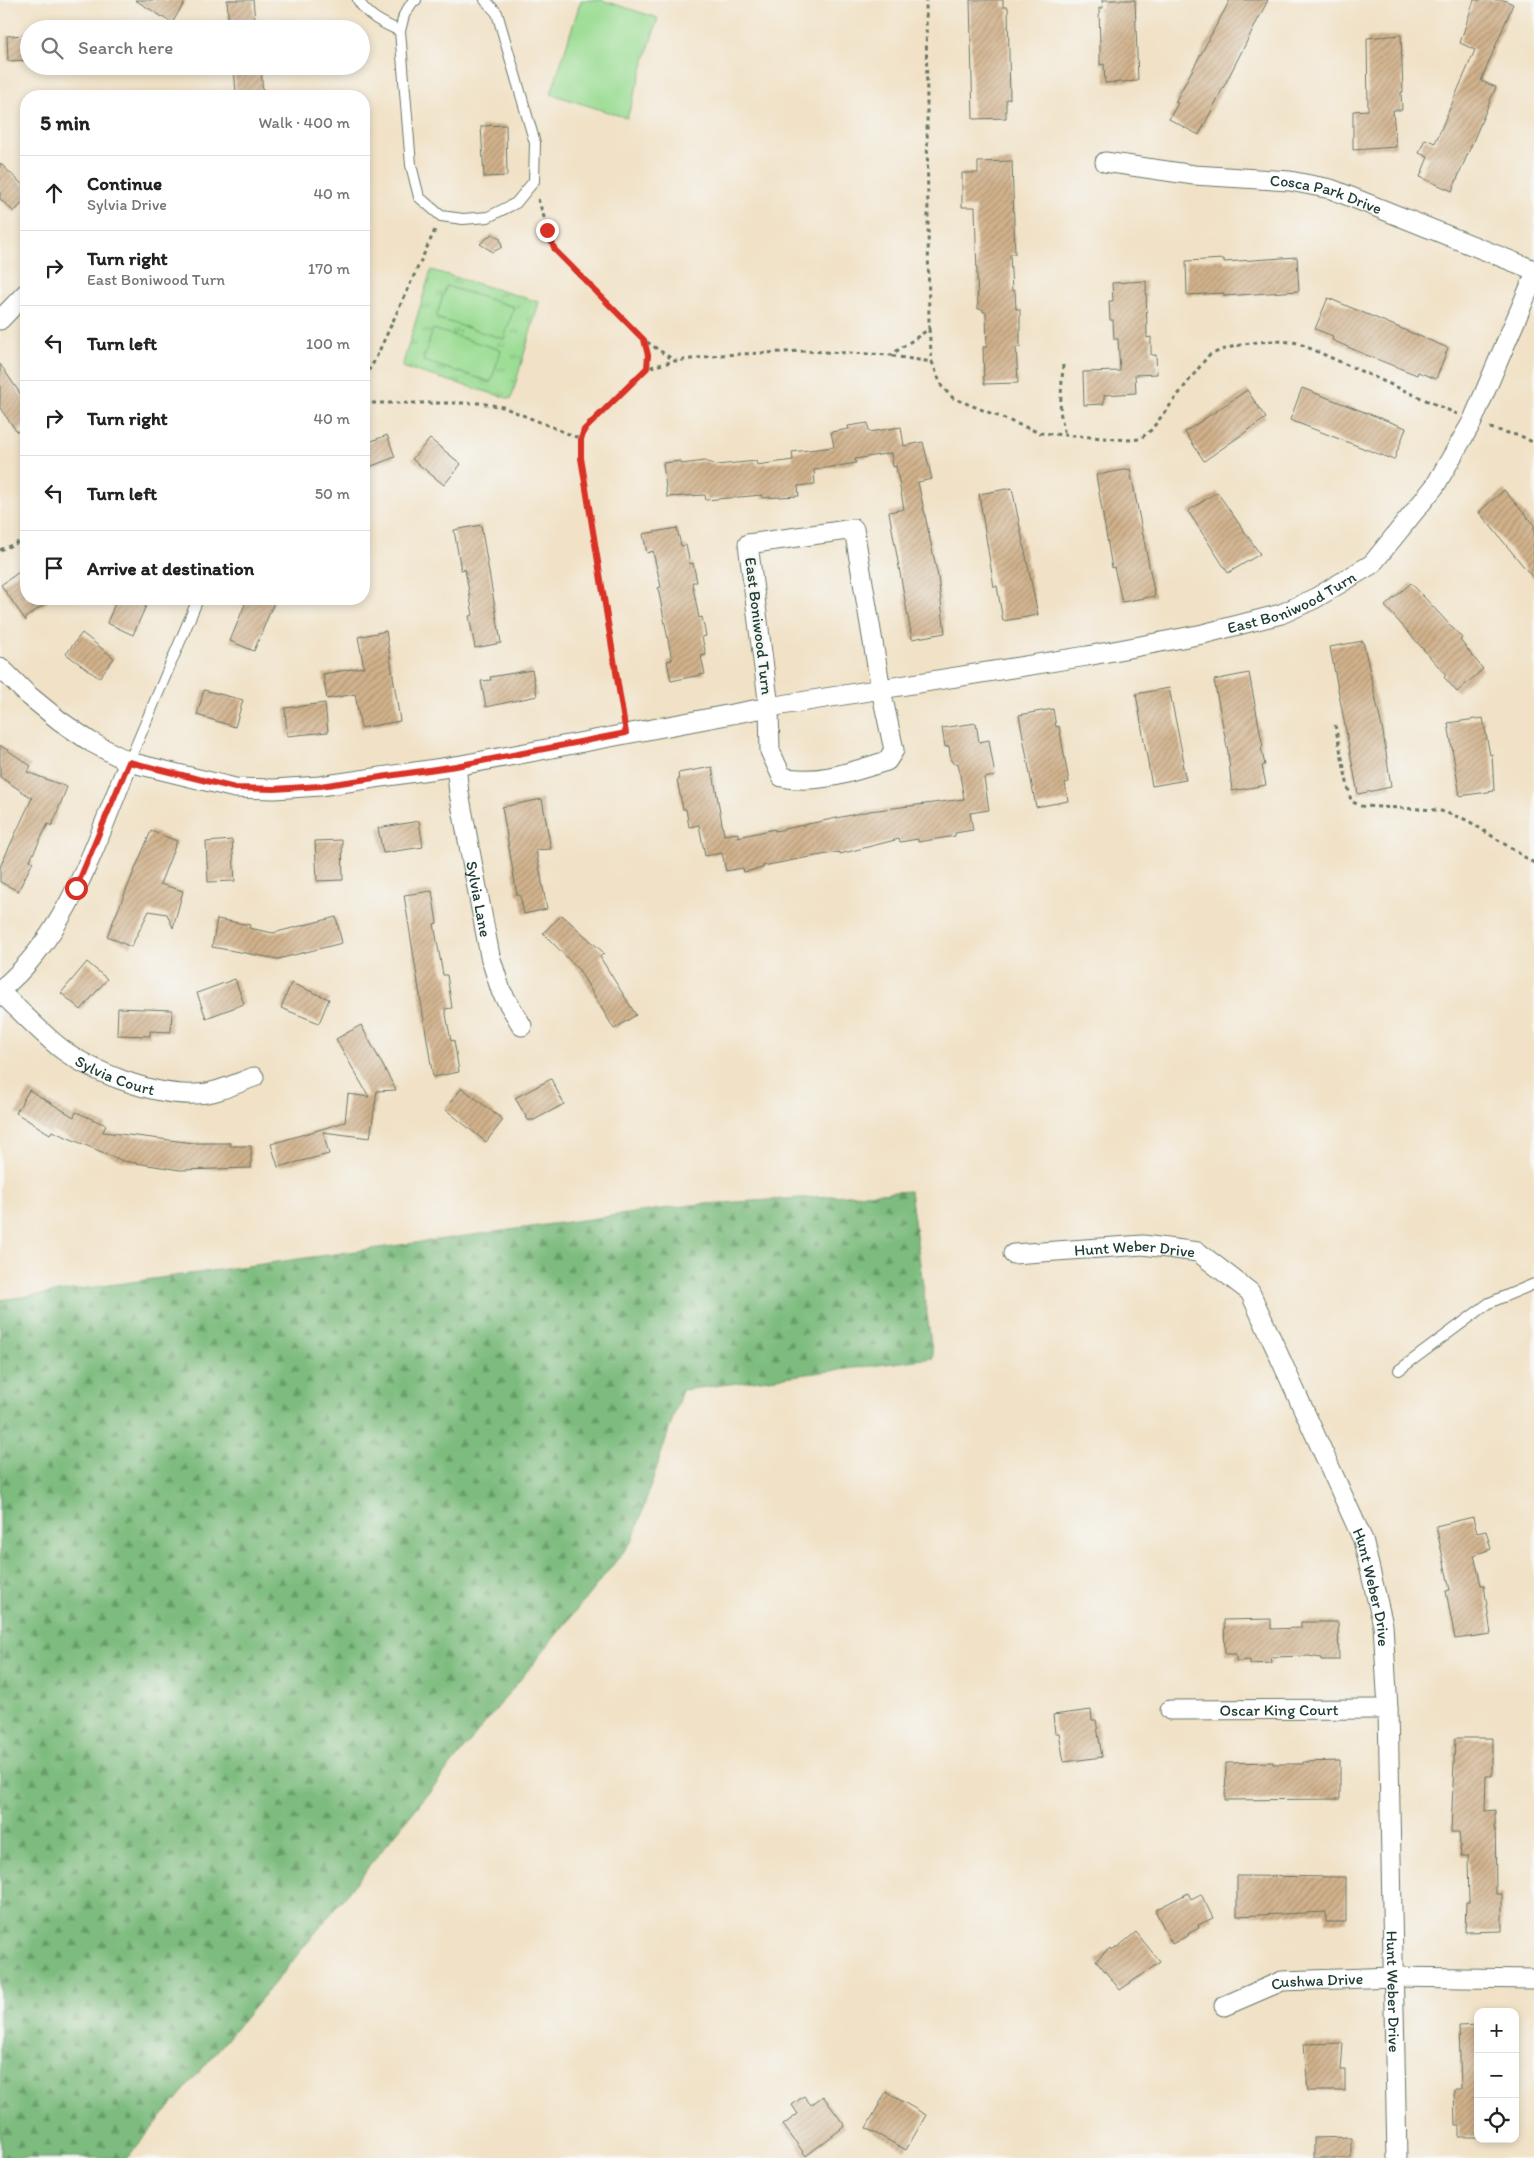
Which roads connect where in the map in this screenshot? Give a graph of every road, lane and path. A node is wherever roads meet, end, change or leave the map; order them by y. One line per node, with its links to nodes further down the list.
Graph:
1 (358, 0): 5 (lane)
2 (416, 0): 5 (lane)
3 (485, 0): 7 (lane)
4 (926, 0): 13 (path)
5 (400, 30): 8 (lane)
6 (1105, 162): 9 (street, Cosca Park Drive)
7 (534, 181): 8 (lane); 14 (path)
8 (441, 216): 19 (path)
9 (1534, 270)
10 (1534, 277): 22 (street, East Boniwood Turn)
11 (20, 299): 12 (street)
12 (0, 320)
13 (929, 329): 15 (path); 17 (path)
14 (644, 340): 16 (path); 20 (path)
15 (891, 356): 16 (path); 17 (path)
16 (675, 361): 20 (path)
17 (932, 362): 23 (path)
18 (1063, 365): 23 (path)
19 (370, 368)
20 (647, 368): 24 (path)
21 (370, 403): 24 (path)
22 (1472, 422): 23 (path); 25 (path); 30 (street, East Boniwood Turn)
23 (1065, 436)
24 (581, 439): 33 (path)
25 (1534, 443)
26 (20, 542): 27 (path)
27 (0, 550)
28 (195, 605): 34 (lane)
29 (0, 667): 34 (street, East Boniwood Turn)
30 (881, 690): 31 (street, East Boniwood Turn); 31 (street); 31 (street, East Boniwood Turn)
31 (769, 707): 33 (street, East Boniwood Turn)
32 (1335, 724): 36 (path)
33 (626, 733): 35 (street, East Boniwood Turn)
34 (129, 762): 35 (street, East Boniwood Turn); 37 (street)
35 (456, 766): 38 (street, Sylvia Lane)
36 (1534, 863)
37 (0, 991): 39 (street, Sylvia Court)
38 (522, 1026)
39 (254, 1077)
40 (1013, 1254): 43 (street, Hunt Weber Drive)
41 (1534, 1284): 42 (lane)
42 (1399, 1370)
43 (1388, 1709): 44 (street, Oscar King Court); 45 (street, Hunt Weber Drive)
44 (1170, 1710)
45 (1393, 1977): 46 (street, Cushwa Drive); 47 (street, Cushwa Drive); 48 (street, Hunt Weber Drive)
46 (1534, 1979)
47 (1224, 2006)
48 (1397, 2158)

